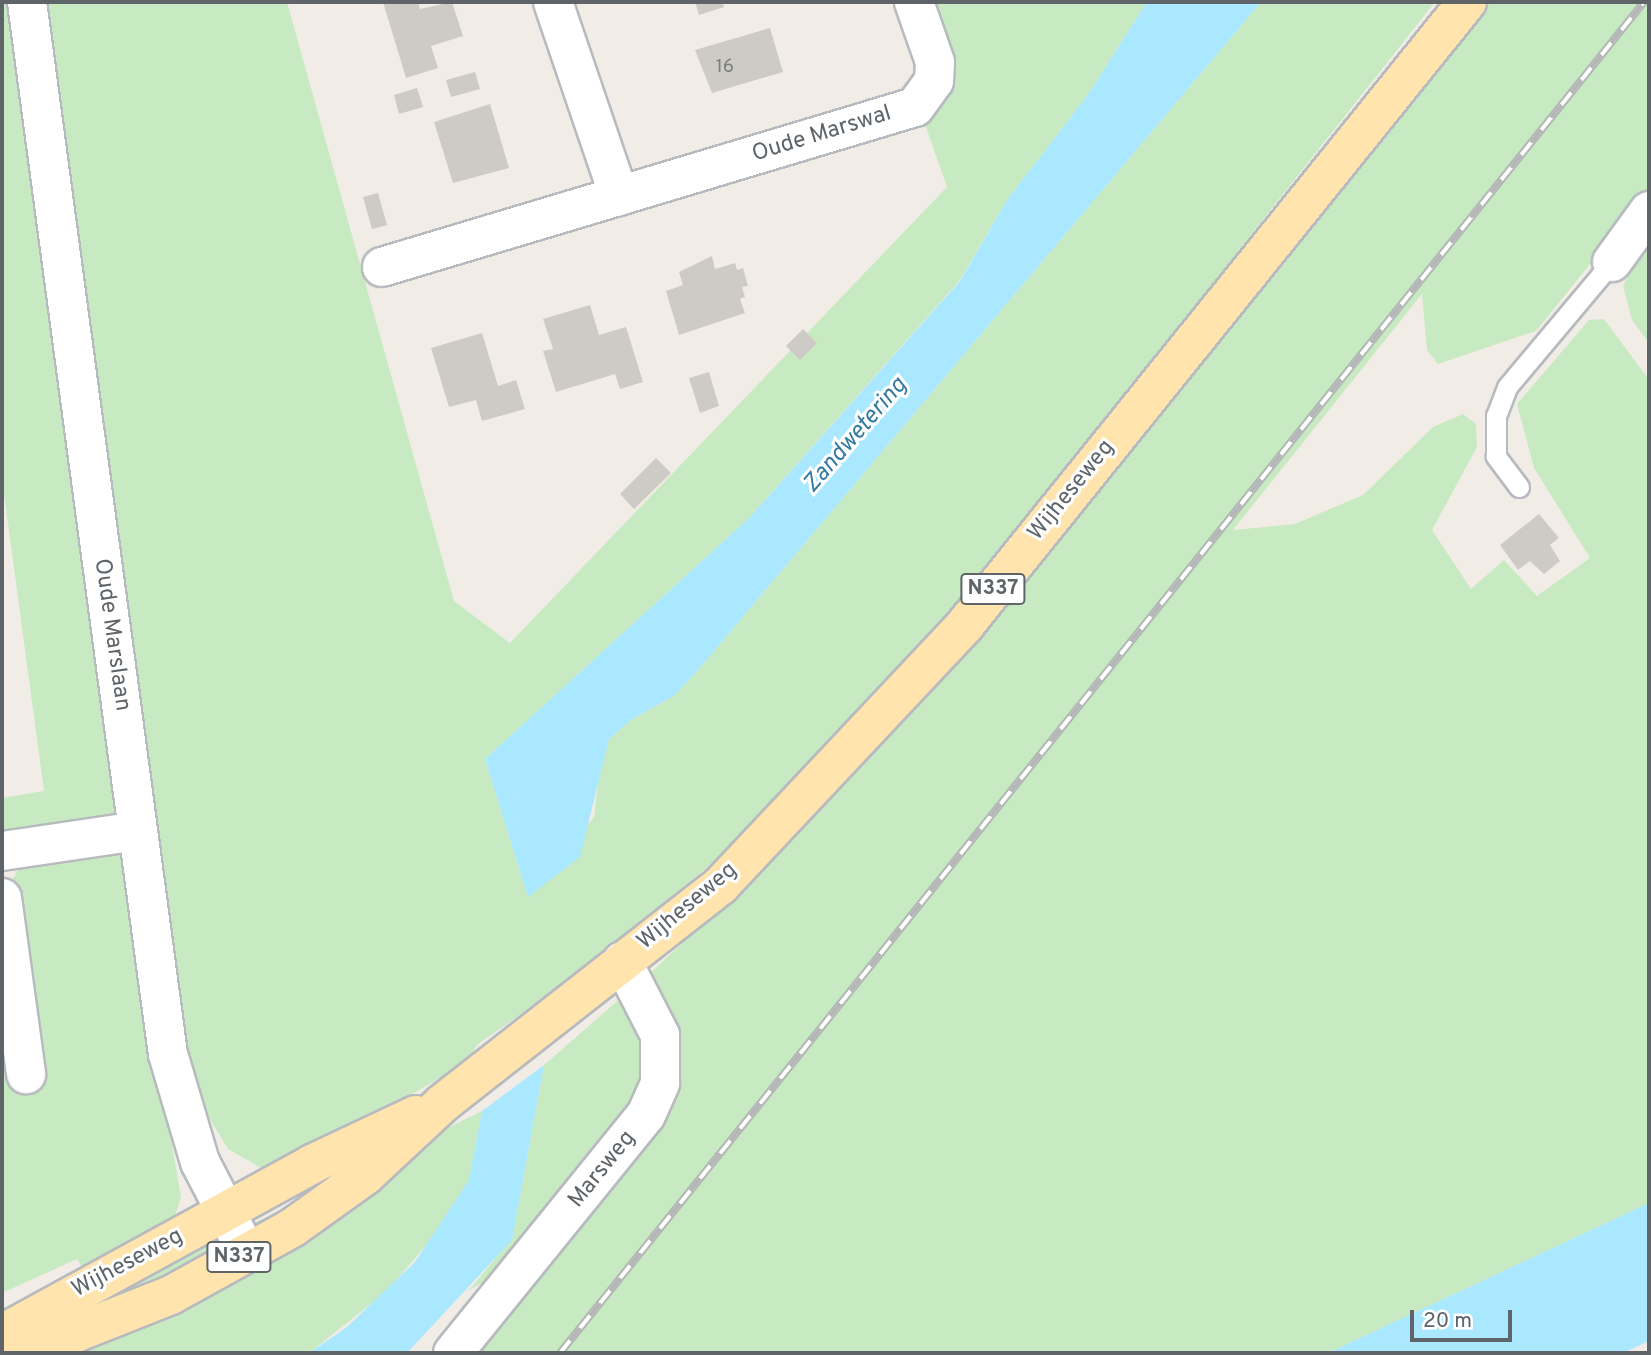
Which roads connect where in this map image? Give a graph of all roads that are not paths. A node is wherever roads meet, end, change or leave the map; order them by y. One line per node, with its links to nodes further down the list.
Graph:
1 (27, 2): 10 (street, Oude Marslaan)
2 (553, 2): 5 (street)
3 (914, 2): 5 (street, Oude Marswal)
4 (1467, 2): 13 (main road, Wijheseweg / N337)
5 (619, 196): 8 (street, Oude Marswal)
6 (1649, 211): 7 (street)
7 (1612, 262): 9 (lane)
8 (382, 267)
9 (1519, 486)
10 (138, 831): 11 (street); 16 (street, Oude Marslaan)
11 (2, 851)
12 (2, 898): 14 (street)
13 (622, 961): 15 (main road, Wijheseweg / N337); 20 (street, Marsweg)
14 (26, 1074)
15 (443, 1103): 16 (main road, Wijheseweg / N337); 17 (main road, Wijheseweg / N337)
16 (226, 1212): 17 (street, Oude Marslaan); 18 (main road, Wijheseweg / N337)
17 (247, 1253): 19 (main road, Wijheseweg / N337)
18 (2, 1334)
19 (2, 1353)
20 (453, 1353)

